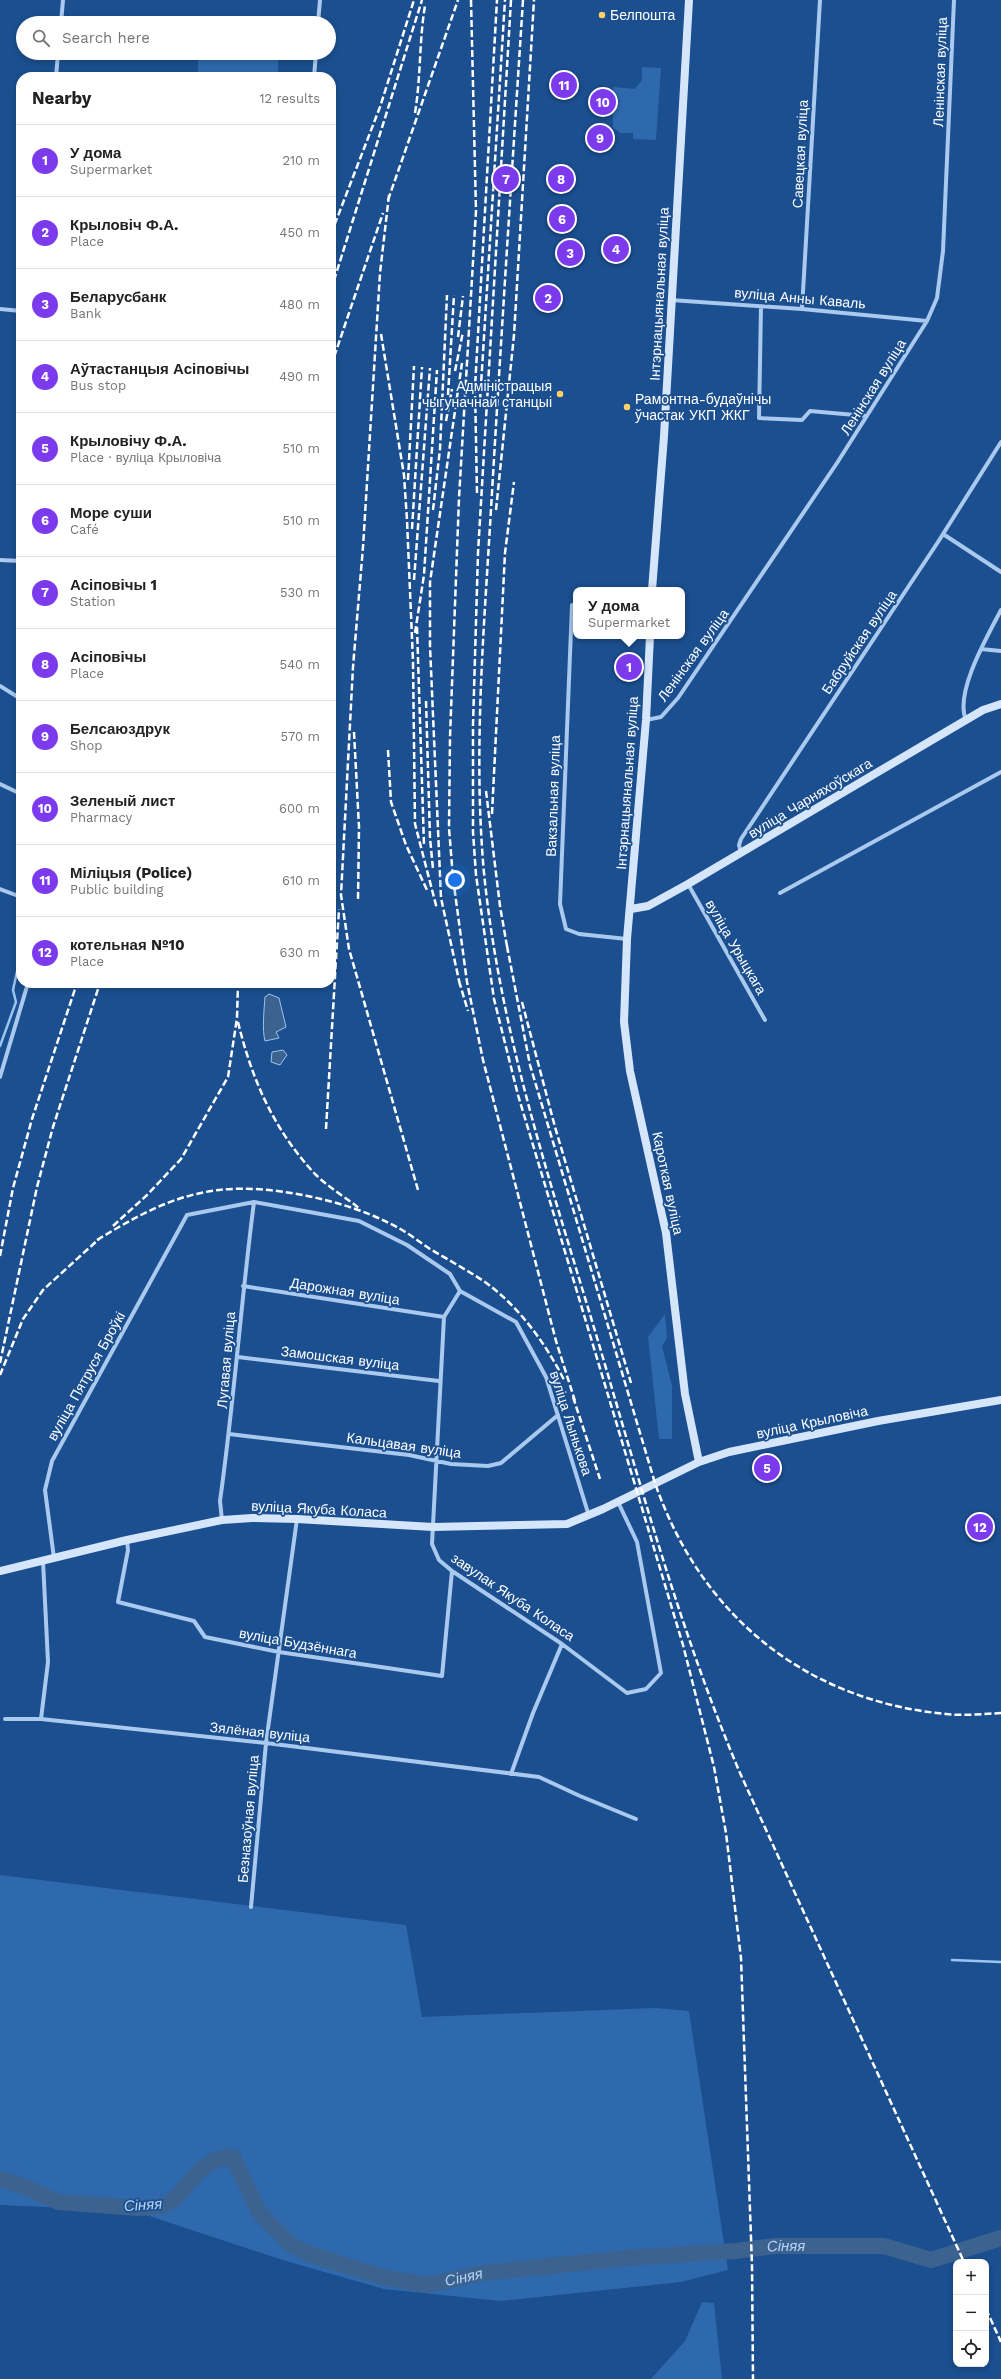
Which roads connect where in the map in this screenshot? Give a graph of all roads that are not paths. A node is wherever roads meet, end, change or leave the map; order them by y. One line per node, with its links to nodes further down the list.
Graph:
1 (63, 0): 6 (street)
2 (320, 0): 7 (street)
3 (689, 0): 12 (street, Інтэрнацыянальная вуліца)
4 (820, 0): 15 (street, Савецкая вуліца)
5 (954, 0): 17 (street, Ленінская вуліца)
6 (61, 16)
7 (319, 16)
8 (57, 60): 10 (street)
9 (315, 60): 11 (street)
10 (56, 72)
11 (314, 72)
12 (671, 300): 13 (street, вуліца Анны Каваль); 24 (street, Інтэрнацыянальная вуліца)
13 (761, 306): 15 (street, вуліца Анны Каваль); 18 (street)
14 (0, 309): 16 (street)
15 (802, 309): 17 (street, вуліца Анны Каваль)
16 (16, 311)
17 (927, 321): 18 (street, Ленінская вуліца)
18 (866, 416): 33 (street, Ленінская вуліца)
19 (1001, 442): 20 (street, Бабруйская вуліца)
20 (943, 534): 23 (street); 38 (street, Бабруйская вуліца)
21 (0, 560): 22 (street)
22 (16, 560)
23 (1001, 572)
24 (652, 587)
25 (573, 605): 44 (street, Вакзальная вуліца)
26 (1001, 610): 28 (street)
27 (650, 639): 33 (street, Інтэрнацыянальная вуліца)
28 (981, 649): 29 (street); 34 (street)
29 (1001, 651)
30 (0, 686): 31 (street)
31 (16, 696)
32 (1001, 704): 34 (street, вуліца Чарняхоўскага)
33 (646, 720): 43 (street, Інтэрнацыянальная вуліца)
34 (967, 720): 38 (street, вуліца Чарняхоўскага)
35 (1001, 772): 41 (street)
36 (0, 784): 37 (street)
37 (16, 792)
38 (742, 854): 39 (street, вуліца Чарняхоўскага)
39 (688, 884): 43 (street, вуліца Чарняхоўскага); 46 (street, вуліца Урыцкага)
40 (0, 889): 42 (street)
41 (780, 893)
42 (16, 895)
43 (631, 908): 44 (street, Кароткая вуліца)
44 (627, 940): 58 (street, Кароткая вуліца)
45 (27, 988): 47 (street)
46 (765, 1020)
47 (0, 1077)
48 (254, 1202): 49 (street, Лугавая вуліца); 50 (street); 66 (street, вуліца Пятруся Броўкі)
49 (243, 1286): 51 (street, Дарожная вуліца); 52 (street, Лугавая вуліца)
50 (460, 1291): 51 (street, завулак Якуба Коласа); 55 (street, вуліца Лынькова)
51 (444, 1317): 53 (street, завулак Якуба Коласа)
52 (238, 1357): 53 (street, Замошская вуліца); 56 (street, Лугавая вуліца)
53 (439, 1380): 57 (street, завулак Якуба Коласа)
54 (1001, 1400): 58 (street, вуліца Крыловіча)
55 (558, 1415): 57 (street, Кальцавая вуліца); 61 (street, вуліца Лынькова)
56 (229, 1434): 57 (street, Кальцавая вуліца); 63 (street, Лугавая вуліца)
57 (436, 1461): 64 (street, завулак Якуба Коласа)
58 (699, 1462): 59 (street, вуліца Крыловіча)
59 (636, 1492): 60 (street, вуліца Якуба Коласа)
60 (618, 1502): 61 (street, вуліца Якуба Коласа); 70 (street, завулак Якуба Коласа)
61 (589, 1516): 64 (street, вуліца Якуба Коласа)
62 (297, 1519): 63 (street, вуліца Якуба Коласа); 64 (street, вуліца Якуба Коласа); 71 (street, Безназоўная вуліца)
63 (222, 1520): 65 (street, вуліца Якуба Коласа)
64 (433, 1527): 68 (street, завулак Якуба Коласа)
65 (127, 1540): 66 (street, вуліца Якуба Коласа); 71 (street, вуліца Будзённага)
66 (54, 1558): 67 (street, вуліца Якуба Коласа)
67 (43, 1561): 69 (street, вуліца Якуба Коласа); 73 (street)
68 (452, 1571): 70 (street, завулак Якуба Коласа); 71 (street, вуліца Будзённага)
69 (0, 1572)
70 (562, 1644): 75 (street)
71 (279, 1652): 74 (street, Безназоўная вуліца)
72 (6, 1719): 73 (street, Зялёная вуліца)
73 (41, 1719): 74 (street, Зялёная вуліца)
74 (266, 1743): 75 (street, Зялёная вуліца); 77 (street, Безназоўная вуліца)
75 (511, 1774): 76 (street, Зялёная вуліца)
76 (636, 1819)
77 (251, 1907)

